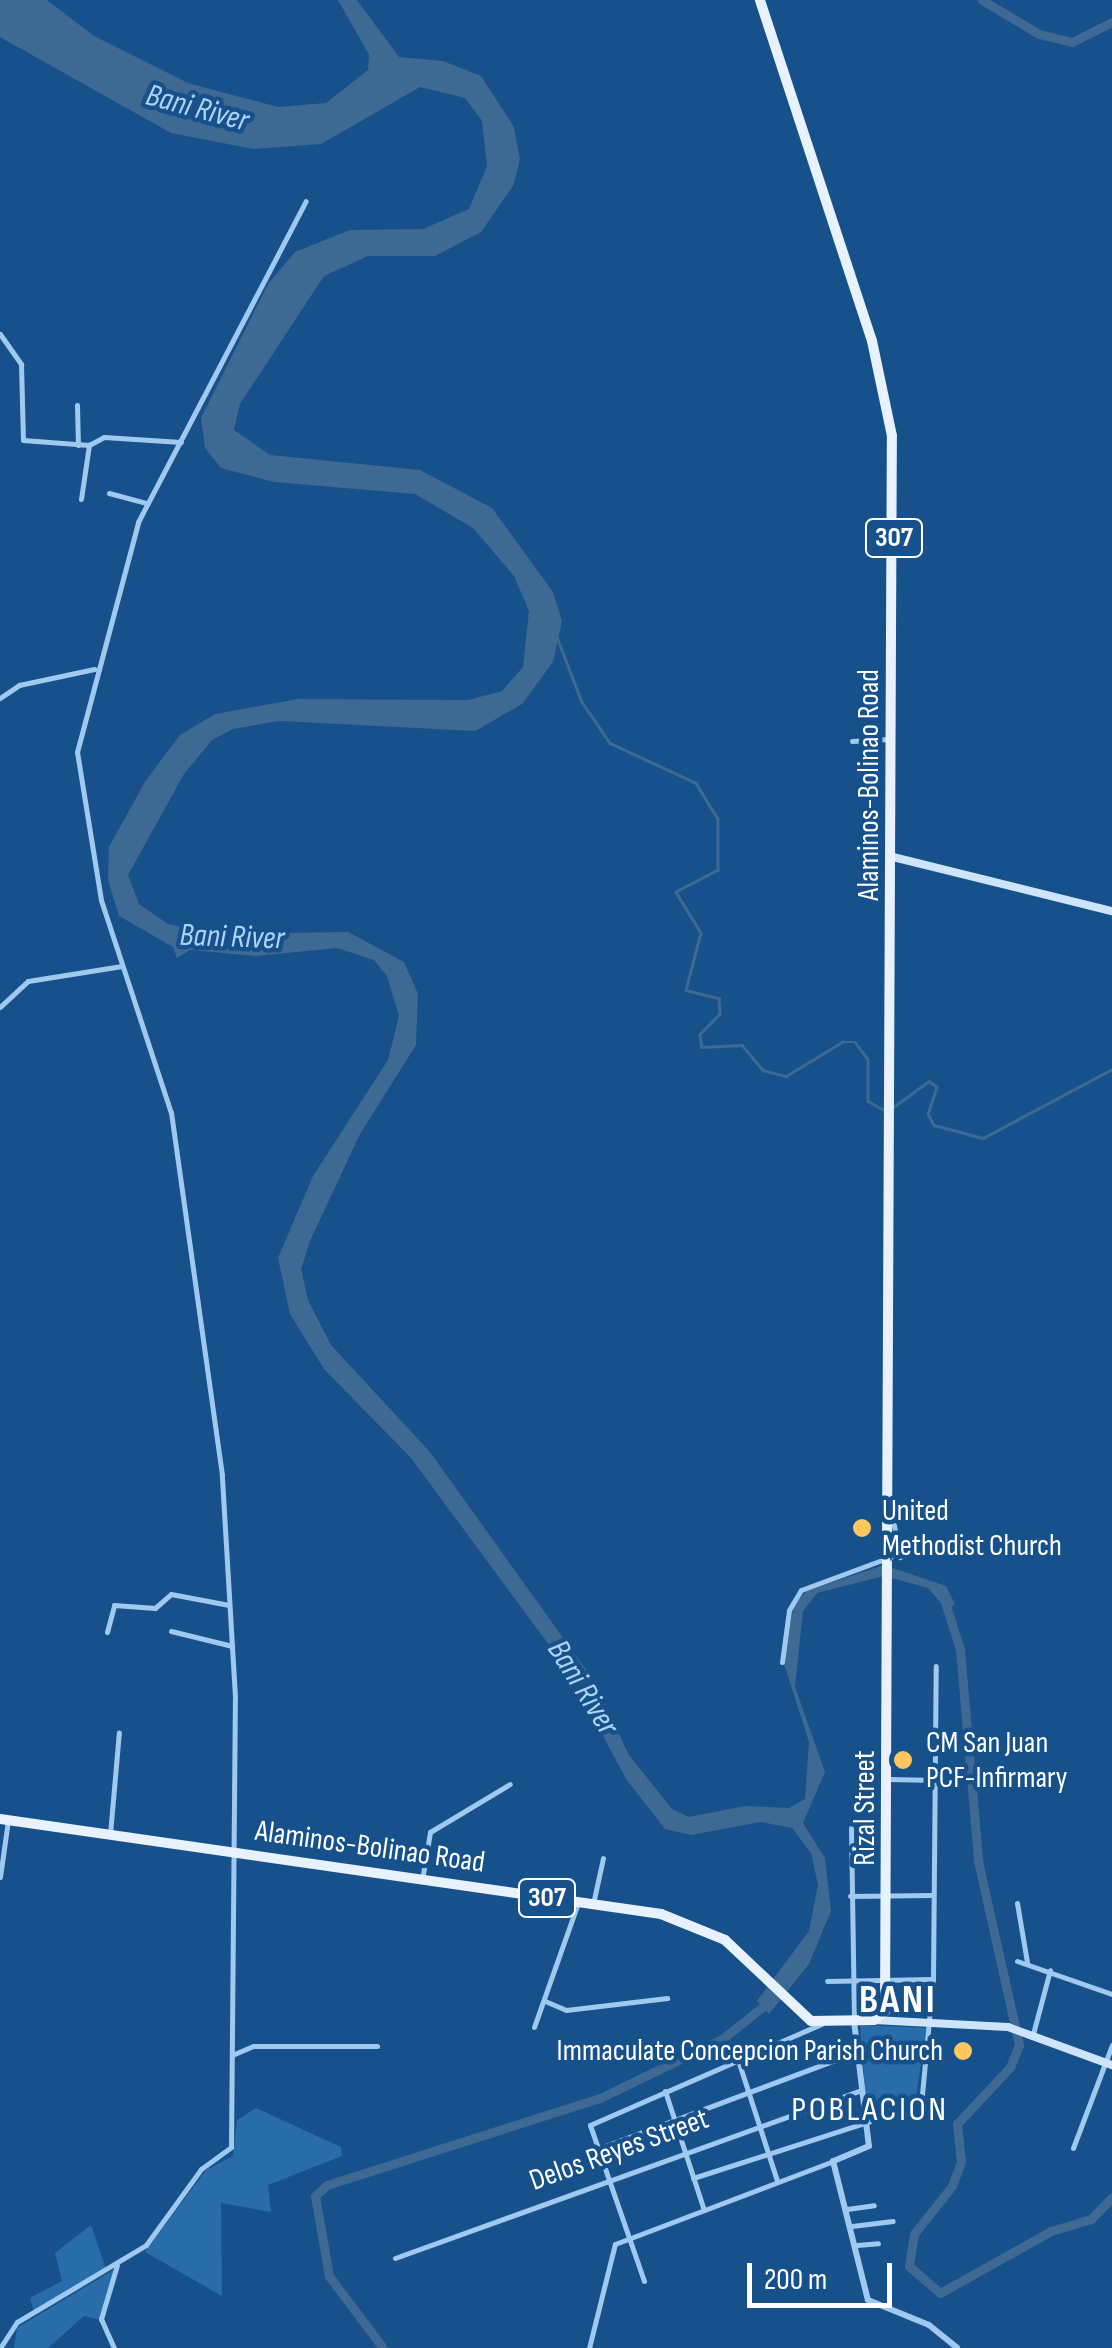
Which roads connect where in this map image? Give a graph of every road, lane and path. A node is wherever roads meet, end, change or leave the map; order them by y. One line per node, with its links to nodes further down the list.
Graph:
1 (760, 0): 13 (main road, Alaminos-Bolinao Road / 307)
2 (306, 201): 5 (street)
3 (0, 334): 6 (street)
4 (77, 405): 6 (street)
5 (181, 442): 7 (street); 10 (street)
6 (78, 445): 7 (street)
7 (89, 445): 9 (street)
8 (109, 493): 10 (street)
9 (81, 499)
10 (146, 503): 11 (street)
11 (94, 669): 12 (street); 17 (street)
12 (0, 698)
13 (894, 738): 14 (street); 15 (main road, Alaminos-Bolinao Road / 307)
14 (852, 741)
15 (894, 857): 16 (main road); 19 (main road, Alaminos-Bolinao Road / 307)
16 (1112, 910)
17 (122, 966): 18 (street); 21 (street)
18 (0, 1006)
19 (895, 1558): 20 (main road, Alaminos-Bolinao Road / 307); 25 (street)
20 (892, 1590): 28 (main road, Rizal Street / 307)
21 (230, 1605): 23 (street); 24 (street)
22 (171, 1631): 24 (street)
23 (107, 1632)
24 (232, 1646): 34 (street)
25 (782, 1662)
26 (936, 1666): 29 (street)
27 (118, 1732): 33 (street)
28 (889, 1779): 29 (street); 40 (main road, Rizal Street / 307)
29 (935, 1780): 38 (street)
30 (510, 1784): 37 (street)
31 (4, 1820): 33 (main road, Alaminos-Bolinao Road / 307); 36 (street)
32 (851, 1828): 39 (street)
33 (110, 1835): 34 (main road, Alaminos-Bolinao Road / 307)
34 (232, 1853): 37 (main road, Alaminos-Bolinao Road / 307); 65 (street)
35 (603, 1858): 43 (street)
36 (0, 1876)
37 (422, 1880): 41 (main road, Alaminos-Bolinao Road / 307)
38 (933, 1895): 40 (street); 48 (street)
39 (850, 1896): 40 (street); 47 (street)
40 (890, 1896): 50 (main road, Rizal Street / 307)
41 (578, 1902): 43 (main road, Alaminos-Bolinao Road / 307); 53 (street)
42 (1017, 1903): 45 (street)
43 (593, 1904): 59 (main road, Alaminos-Bolinao Road / 307)
44 (1017, 1961): 45 (street)
45 (1027, 1962): 46 (street)
46 (1050, 1970): 51 (street); 61 (street)
47 (851, 1980): 49 (street); 50 (street); 56 (street)
48 (932, 1980): 50 (street); 58 (street)
49 (827, 1981)
50 (888, 1981): 54 (main road, Rizal Street / 307)
51 (1112, 1994)
52 (667, 1998): 53 (street)
53 (543, 2002): 60 (street)
54 (888, 2004): 55 (main road); 57 (main road)
55 (874, 2020): 56 (main road); 57 (main road)
56 (854, 2021): 59 (main road); 64 (street)
57 (896, 2021): 58 (main road)
58 (930, 2023): 61 (main road); 71 (street)
59 (821, 2024): 66 (street)
60 (534, 2028)
61 (1031, 2034): 67 (main road)
62 (1112, 2045): 67 (street)
63 (378, 2046): 65 (street)
64 (856, 2052): 68 (street); 70 (street)
65 (232, 2056): 91 (street)
66 (738, 2060): 69 (street); 70 (street)
67 (1109, 2063): 74 (street)
68 (860, 2090): 71 (street); 73 (street, Delos Reyes Street)
69 (666, 2091): 72 (street); 75 (street)
70 (748, 2091): 72 (street); 73 (street)
71 (864, 2118): 76 (street); 78 (street)
72 (674, 2119): 75 (street); 77 (street)
73 (758, 2124): 76 (street); 77 (street, Delos Reyes Street)
74 (1073, 2148)
75 (597, 2150): 80 (street)
76 (768, 2150): 79 (street); 81 (street)
77 (686, 2151): 79 (street); 80 (street, Delos Reyes Street)
78 (834, 2162): 81 (street); 83 (street)
79 (693, 2178): 84 (street)
80 (607, 2180): 87 (street); 90 (street, Delos Reyes Street)
81 (777, 2181): 84 (street)
82 (874, 2205): 83 (street)
83 (846, 2209): 86 (street)
84 (704, 2210): 87 (street)
85 (893, 2220): 86 (street)
86 (852, 2226): 89 (street)
87 (627, 2240): 92 (street); 95 (street)
88 (878, 2243): 89 (street)
89 (857, 2245): 96 (street)
90 (396, 2258)
91 (117, 2264): 93 (street); 94 (street)
92 (644, 2281)
93 (0, 2348)
94 (114, 2348)
95 (589, 2348)
96 (957, 2348)

